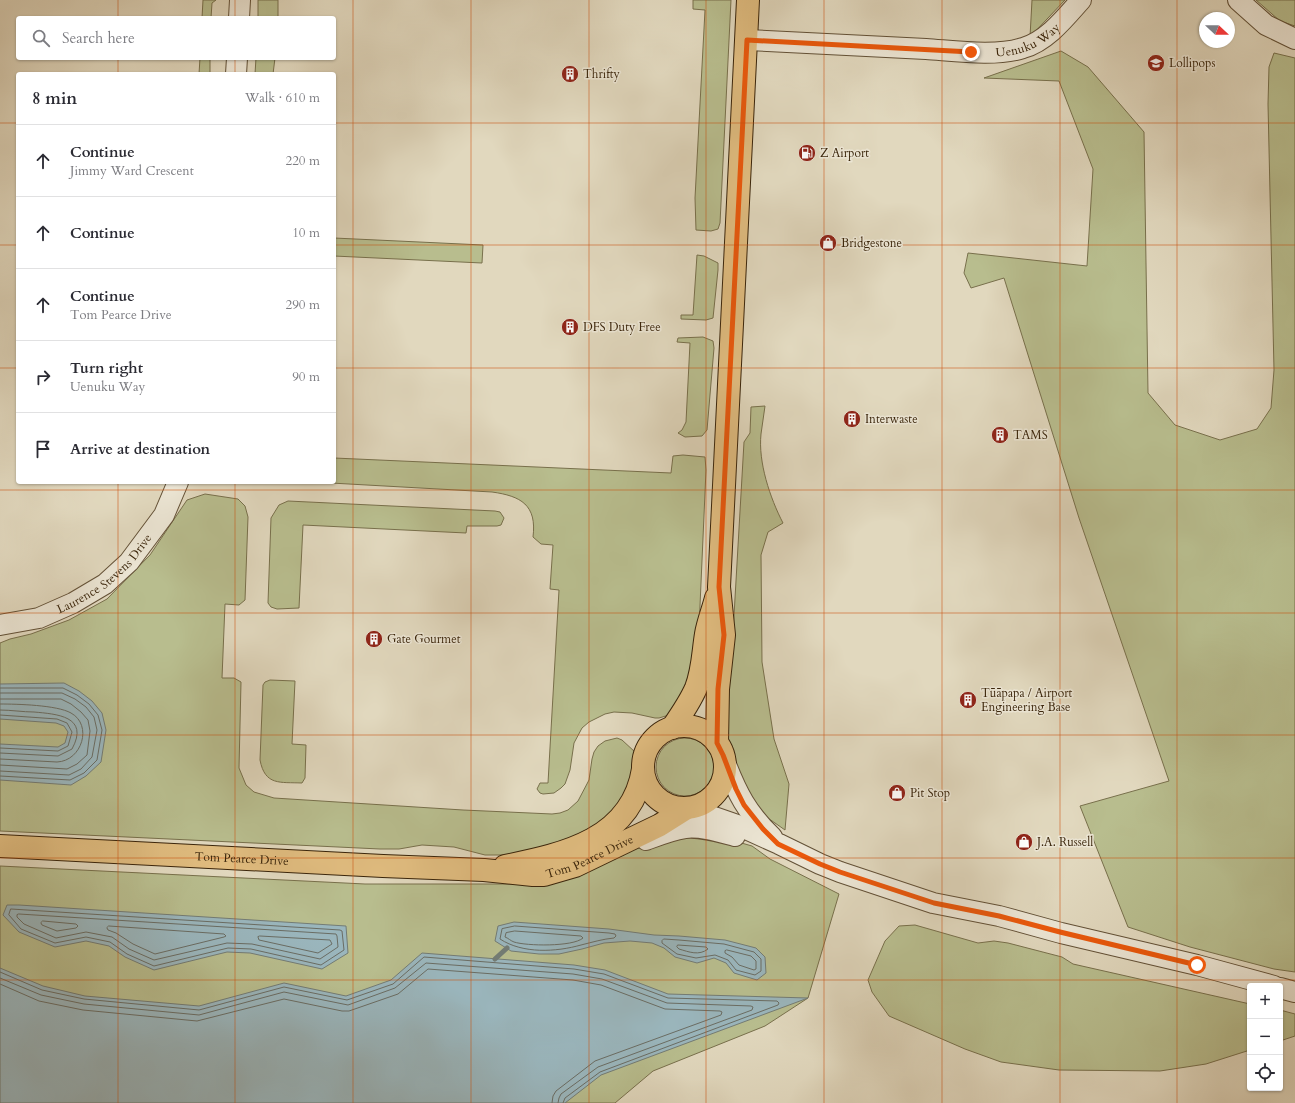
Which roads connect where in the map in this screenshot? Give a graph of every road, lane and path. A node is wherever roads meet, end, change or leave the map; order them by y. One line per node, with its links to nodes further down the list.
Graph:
1 (240, 0): 5 (street)
2 (748, 0): 7 (main road)
3 (1081, 0): 7 (street, Uenuku Way)
4 (1238, 0): 6 (street)
5 (239, 16)
6 (1295, 39)
7 (747, 40): 11 (main road)
8 (237, 60): 9 (street)
9 (236, 72)
10 (177, 484): 12 (street, Laurence Stevens Drive)
11 (719, 587): 13 (main road); 14 (main road)
12 (0, 625)
13 (672, 728): 14 (main road); 15 (main road)
14 (721, 752): 16 (main road); 17 (street)
15 (643, 769): 16 (main road); 20 (main road, Tom Pearce Drive)
16 (687, 808): 17 (street); 19 (main road, Tom Pearce Drive)
17 (778, 844): 19 (street); 21 (street)
18 (0, 846): 20 (main road, Tom Pearce Drive)
19 (575, 866): 20 (main road, Tom Pearce Drive)
20 (484, 870)
21 (1263, 983)
22 (1283, 989): 23 (street)
23 (1295, 992)

